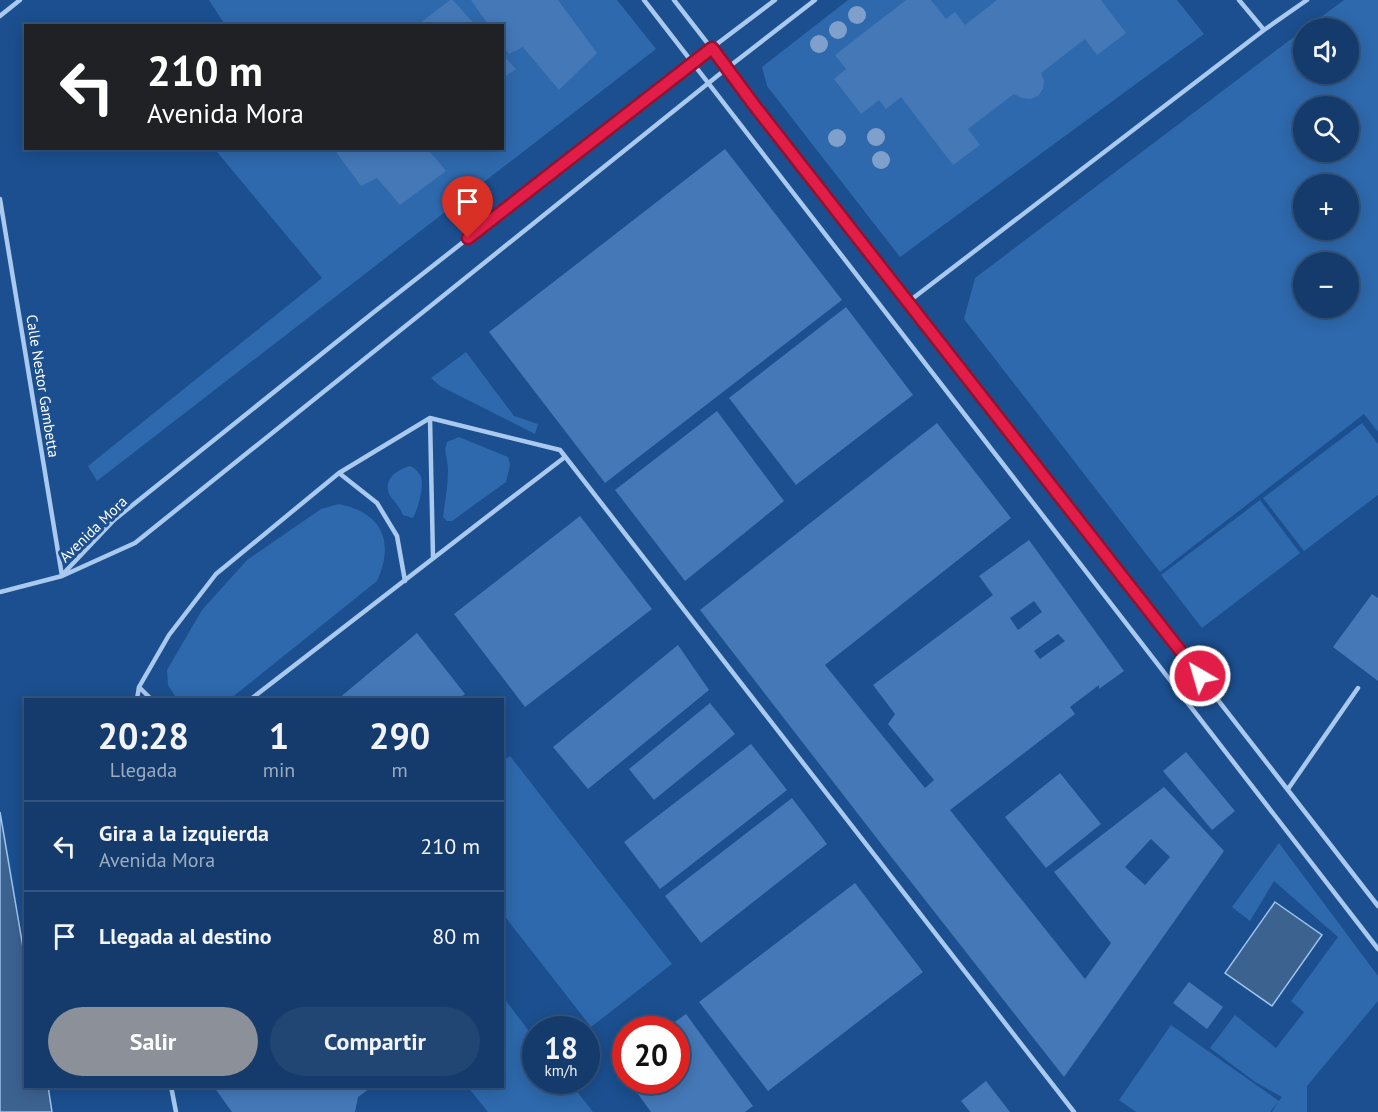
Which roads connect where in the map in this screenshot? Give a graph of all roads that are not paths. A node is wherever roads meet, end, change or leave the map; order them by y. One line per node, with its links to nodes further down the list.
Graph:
1 (20, 0): 8 (lane)
2 (644, 0): 11 (lane)
3 (674, 0): 10 (lane)
4 (776, 0): 10 (lane, Avenida Mora)
5 (815, 0): 12 (lane, Avenida Mora)
6 (1239, 0): 9 (lane)
7 (1307, 0): 9 (lane)
8 (0, 16)
9 (1264, 30): 15 (lane)
10 (712, 48): 11 (lane, Avenida Mora); 12 (lane)
11 (693, 62): 13 (lane); 20 (lane, Avenida Mora)
12 (726, 69): 13 (lane, Avenida Mora); 15 (lane)
13 (709, 84): 20 (lane, Avenida Mora); 30 (lane)
14 (0, 199): 20 (lane, Calle Nestor Gambetta)
15 (908, 302): 28 (lane)
16 (430, 418): 17 (lane); 18 (lane); 19 (lane)
17 (565, 458): 19 (lane); 33 (lane)
18 (339, 473): 21 (lane); 23 (lane)
19 (433, 556): 21 (lane)
20 (62, 576): 22 (lane)
21 (405, 581): 27 (lane)
22 (0, 592)
23 (139, 687): 25 (lane); 26 (lane)
24 (1358, 688): 28 (lane)
25 (137, 698)
26 (150, 698)
27 (252, 698)
28 (1288, 789): 29 (lane)
29 (1378, 906)
30 (1378, 949)
31 (171, 1088): 32 (lane)
32 (176, 1112)
33 (1074, 1112)

